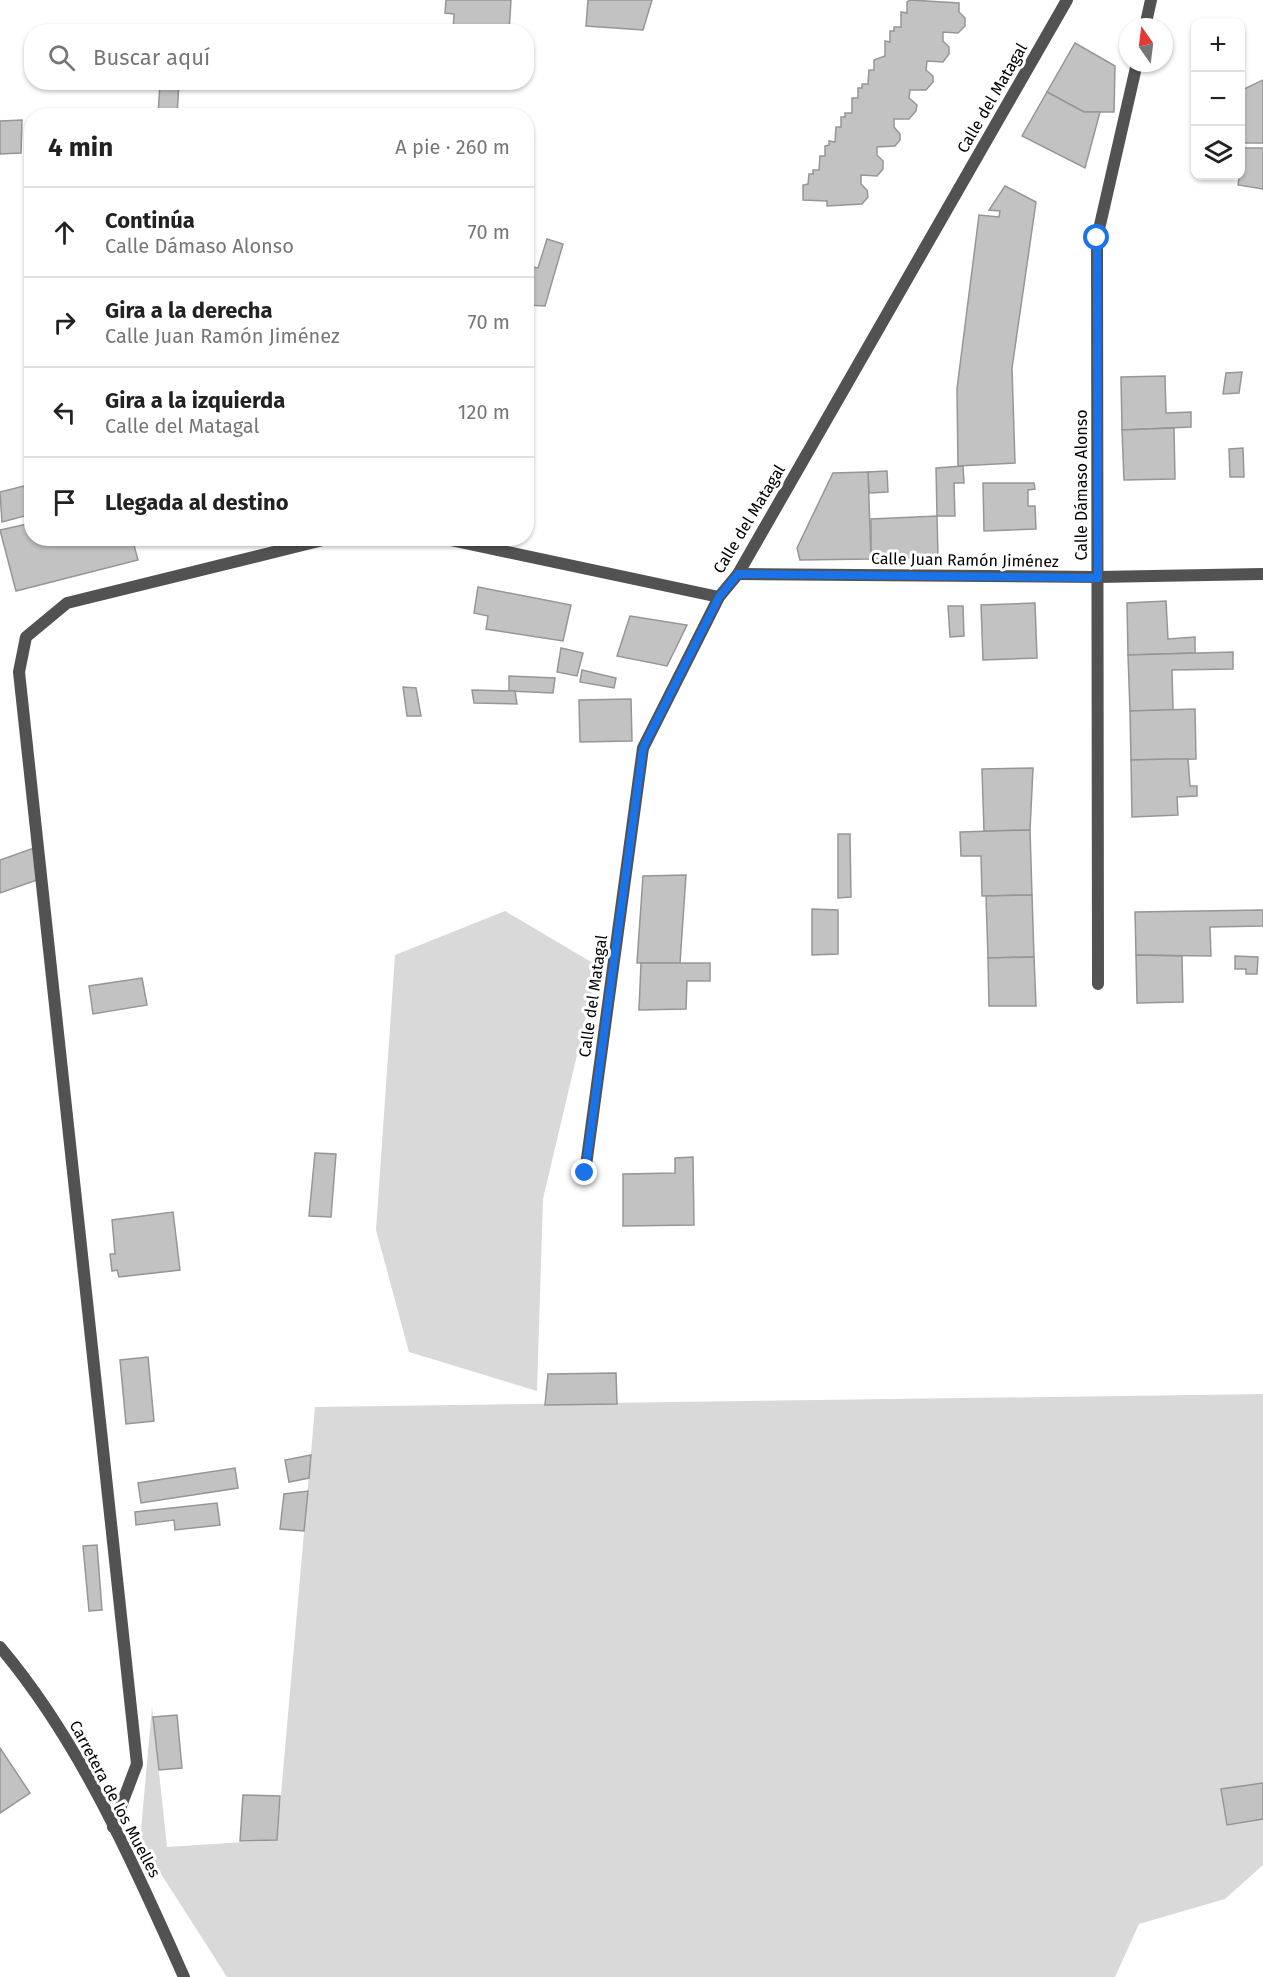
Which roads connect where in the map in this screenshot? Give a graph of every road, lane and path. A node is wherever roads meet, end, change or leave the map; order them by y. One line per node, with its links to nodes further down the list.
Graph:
1 (1067, 0): 7 (street, Calle del Matagal)
2 (1151, 0): 3 (street)
3 (1147, 18)
4 (1135, 72): 9 (street, Calle Dámaso Alonso)
5 (299, 546): 14 (street)
6 (479, 546): 10 (street)
7 (738, 574): 9 (street, Calle Juan Ramón Jiménez); 10 (street, Calle del Matagal)
8 (1263, 574): 9 (street, Calle Juan Ramón Jiménez)
9 (1098, 578): 11 (street, Calle Dámaso Alonso)
10 (719, 597): 12 (street, Calle del Matagal)
11 (1098, 984)
12 (585, 1173)
13 (0, 1647): 14 (street, Carretera de los Muelles)
14 (113, 1827): 15 (street, Carretera de los Muelles)
15 (184, 1977)

